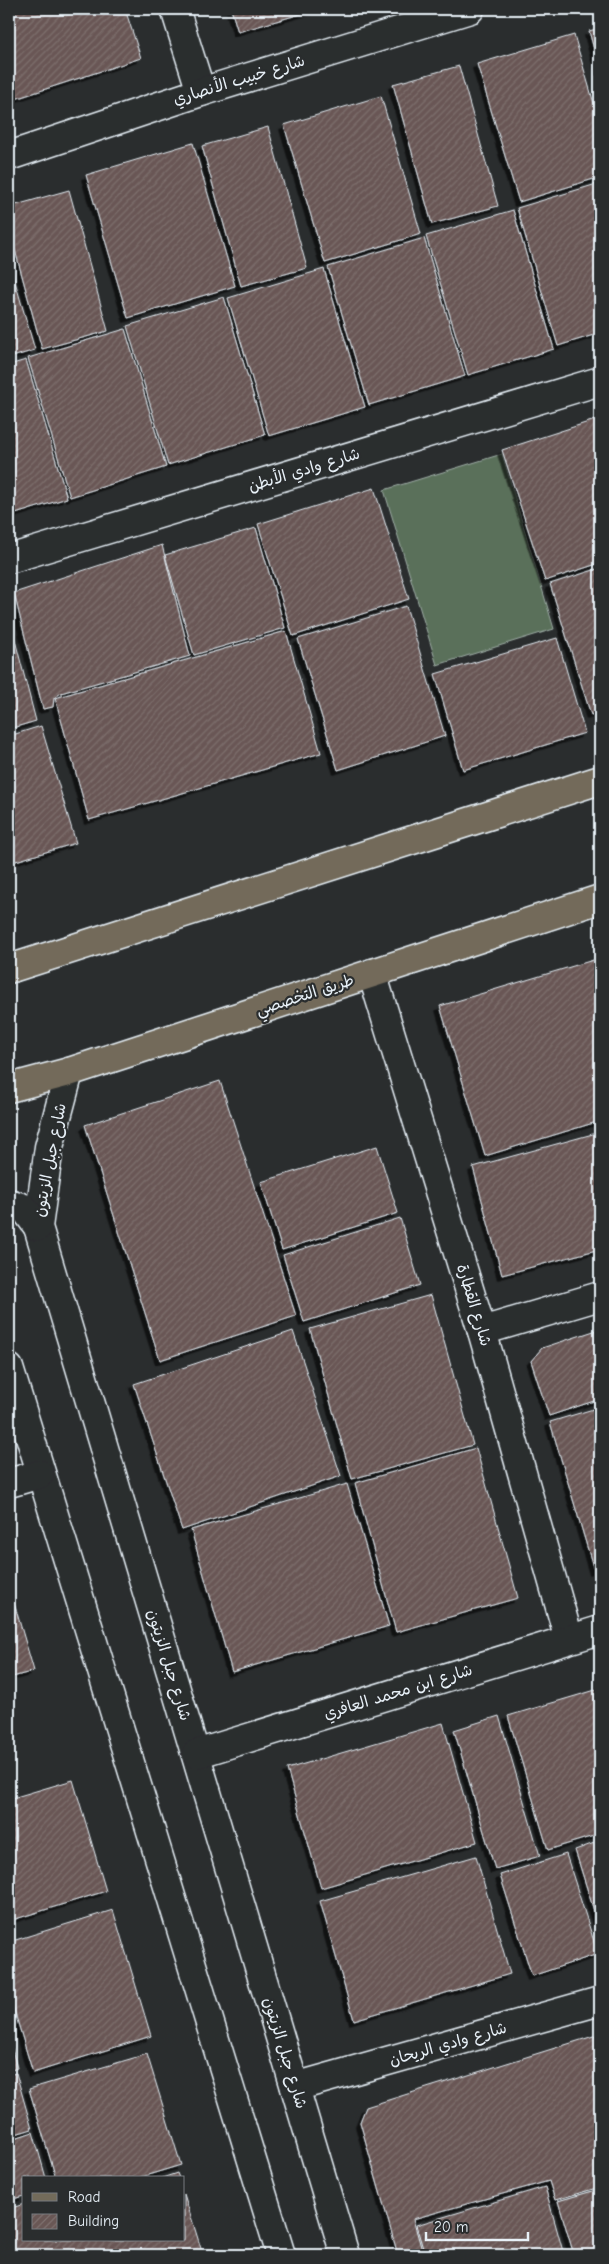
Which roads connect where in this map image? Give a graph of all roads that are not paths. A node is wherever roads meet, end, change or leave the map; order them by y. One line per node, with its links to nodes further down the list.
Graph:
1 (174, 9): 3 (street)
2 (470, 9): 3 (street, شارع خبيب الأنصاري)
3 (201, 92): 4 (street, شارع خبيب الأنصاري)
4 (9, 156)
5 (600, 381): 6 (street, شارع وادي الأبطن)
6 (9, 559)
7 (600, 780): 9 (main road)
8 (600, 899): 10 (main road, طريق التخصصي)
9 (9, 969)
10 (372, 973): 11 (main road, طريق التخصصي); 16 (street, شارع القطارة)
11 (69, 1072): 12 (main road, طريق التخصصي); 14 (street, شارع جبل الزيتون)
12 (9, 1088)
13 (9, 1203): 14 (street)
14 (38, 1227): 22 (street, شارع جبل الزيتون)
15 (600, 1296): 16 (street)
16 (482, 1331): 21 (street, شارع القطارة)
17 (9, 1368): 18 (street)
18 (40, 1474): 19 (street); 25 (street)
19 (9, 1483)
20 (600, 1630): 21 (street, شارع ابن محمد العافري)
21 (569, 1639): 22 (street, شارع ابن محمد العافري)
22 (196, 1754): 24 (street, شارع جبل الزيتون)
23 (600, 2001): 24 (street, شارع وادي الريحان)
24 (295, 2087): 26 (street, شارع جبل الزيتون)
25 (281, 2255)
26 (345, 2255)

